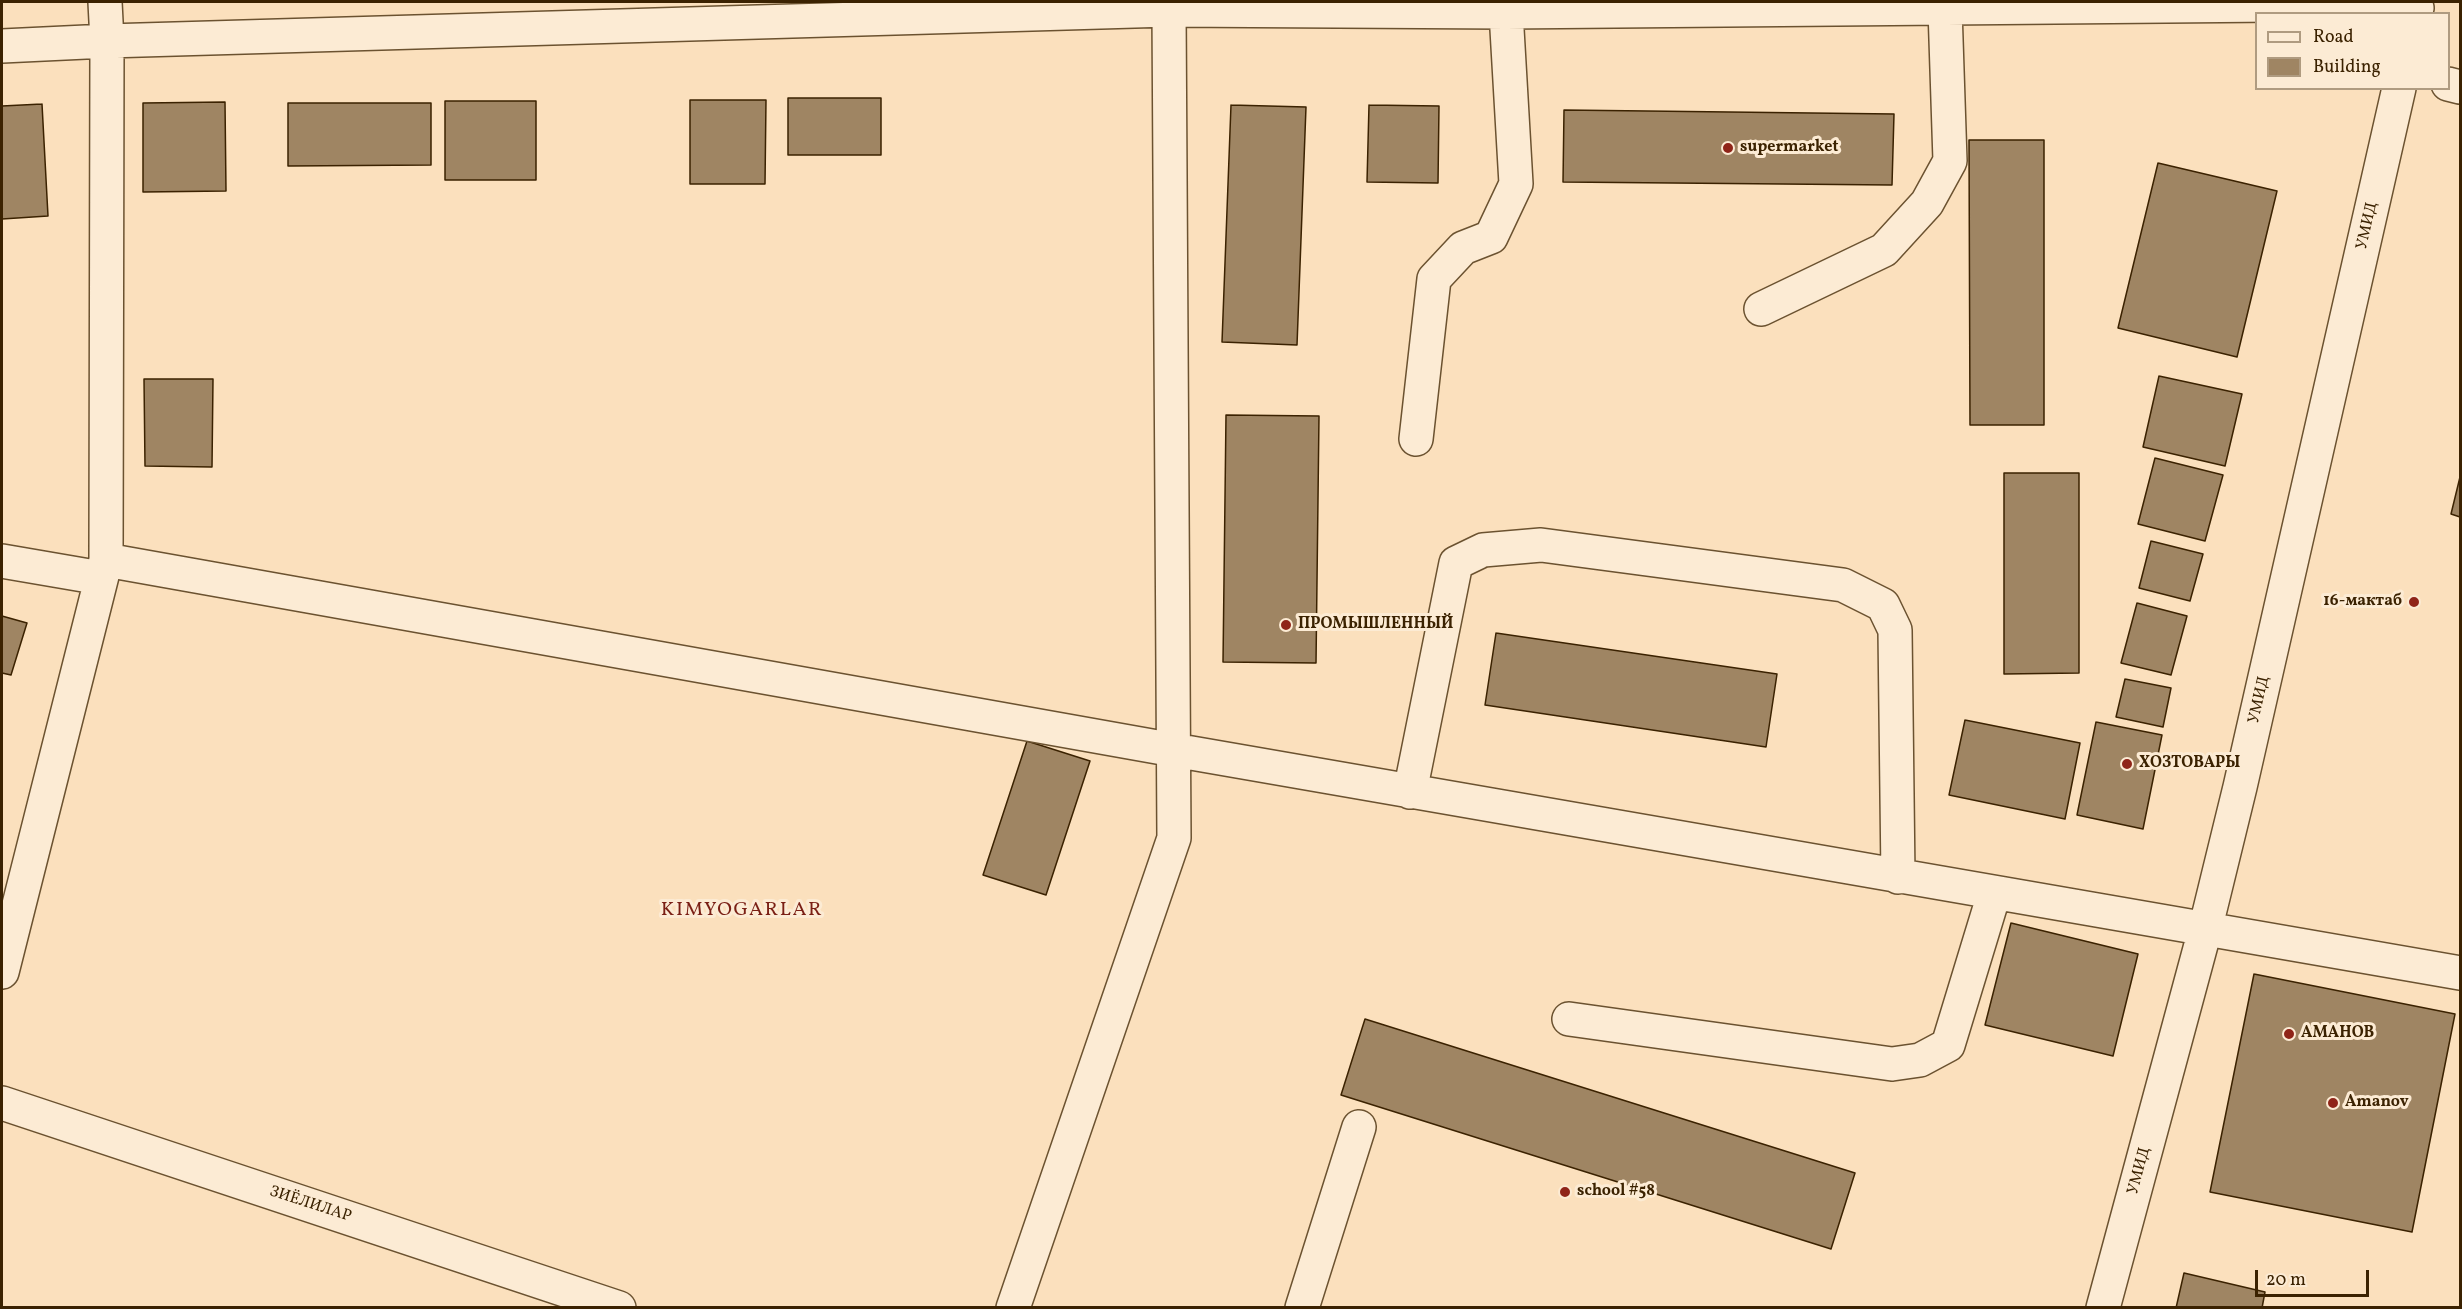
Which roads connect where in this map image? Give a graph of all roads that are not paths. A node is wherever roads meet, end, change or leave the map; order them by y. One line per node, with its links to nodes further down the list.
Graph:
1 (105, 2): 6 (street)
2 (1168, 6): 5 (street); 6 (street); 13 (street)
3 (2403, 7): 4 (street)
4 (1945, 9): 5 (street); 9 (street)
5 (1506, 12): 10 (street)
6 (107, 41): 7 (street); 12 (street)
7 (2, 46)
8 (2399, 90): 17 (street, УМИД)
9 (1761, 309)
10 (1416, 439)
11 (2, 561): 12 (street)
12 (104, 569): 13 (street); 18 (street)
13 (1174, 750): 14 (street); 24 (street)
14 (1410, 792): 15 (street); 15 (street)
15 (1898, 877): 16 (street)
16 (1994, 894): 17 (street); 20 (street)
17 (2205, 930): 19 (street); 26 (street, УМИД)
18 (2, 972)
19 (2460, 973)
20 (1569, 1019)
21 (2, 1103): 23 (street, ЗИЁЛИЛАР)
22 (1359, 1127): 25 (street)
23 (619, 1308)
24 (1013, 1308)
25 (1302, 1308)
26 (2103, 1308)

